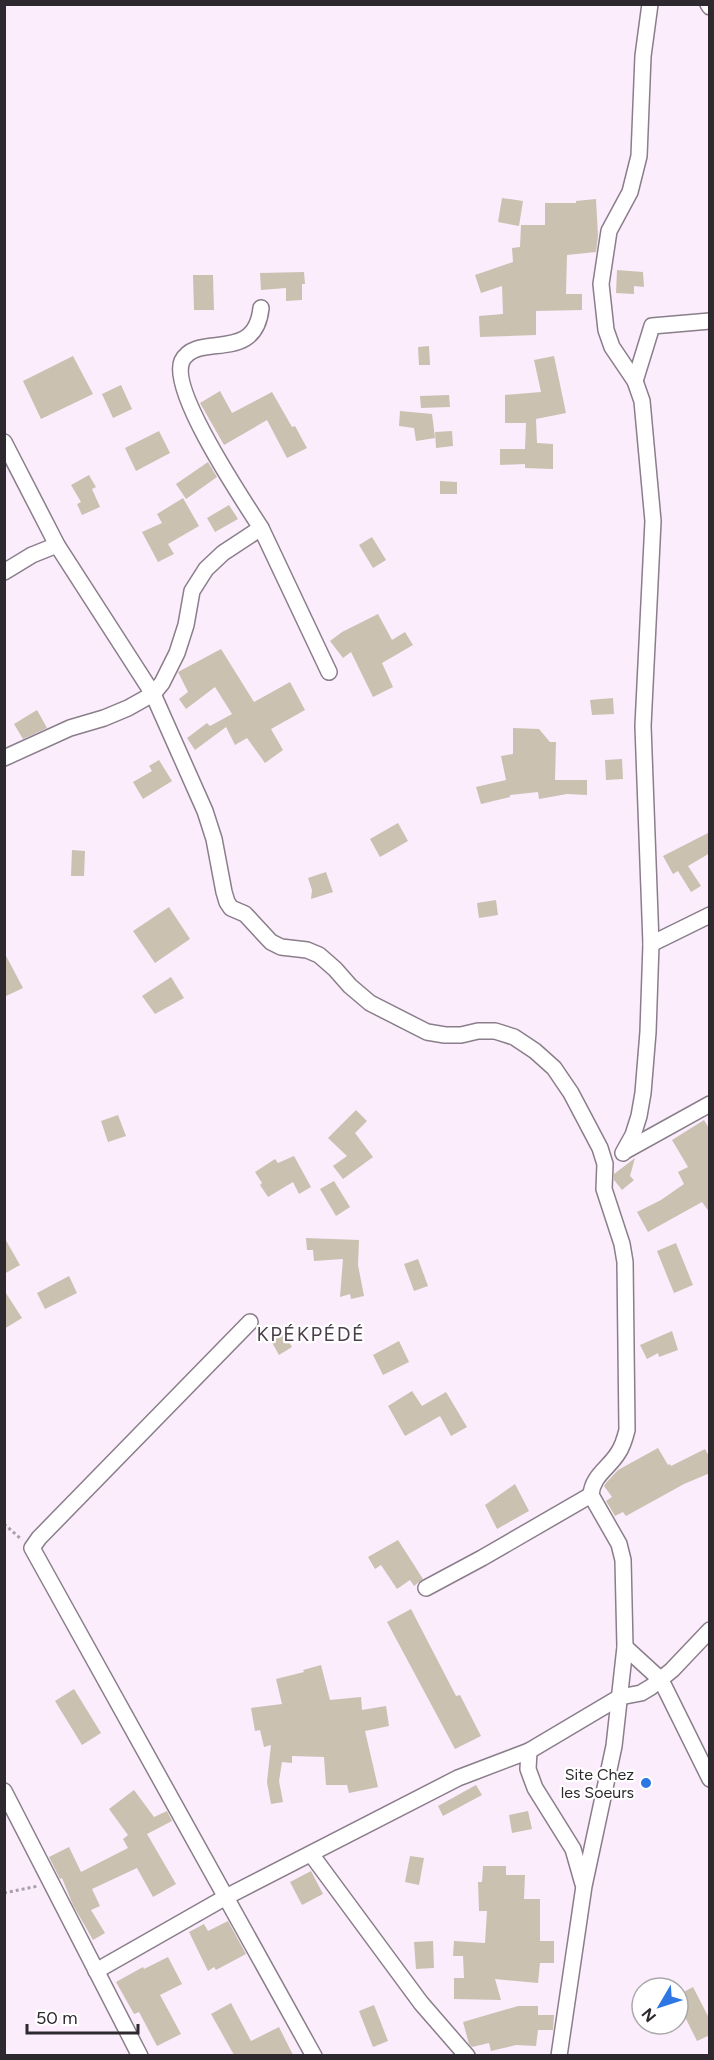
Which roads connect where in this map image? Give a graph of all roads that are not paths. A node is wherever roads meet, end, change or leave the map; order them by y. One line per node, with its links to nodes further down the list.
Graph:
1 (650, 4): 4 (street)
2 (261, 308): 6 (street)
3 (710, 321): 4 (street)
4 (635, 381): 13 (street)
5 (4, 442): 7 (street)
6 (261, 528): 9 (street); 10 (street)
7 (57, 545): 8 (street); 10 (street)
8 (4, 572)
9 (329, 672)
10 (153, 694): 11 (street); 16 (street)
11 (4, 759)
12 (710, 915): 13 (street)
13 (651, 944): 15 (street)
14 (710, 1104): 15 (street)
15 (623, 1153): 16 (street)
16 (605, 1164): 18 (street)
17 (250, 1322): 29 (street)
18 (591, 1495): 19 (street); 21 (street)
19 (426, 1588)
20 (710, 1630): 22 (street)
21 (626, 1647): 22 (street); 23 (street)
22 (661, 1680): 23 (street); 25 (street)
23 (620, 1697): 24 (street); 28 (street)
24 (528, 1750): 27 (street); 28 (street)
25 (710, 1779)
26 (4, 1791): 30 (street)
27 (311, 1854): 29 (street); 33 (street)
28 (584, 1886): 34 (street)
29 (226, 1897): 30 (street); 32 (street)
30 (96, 1971): 31 (street)
31 (140, 2055)
32 (314, 2055)
33 (467, 2055)
34 (559, 2055)

